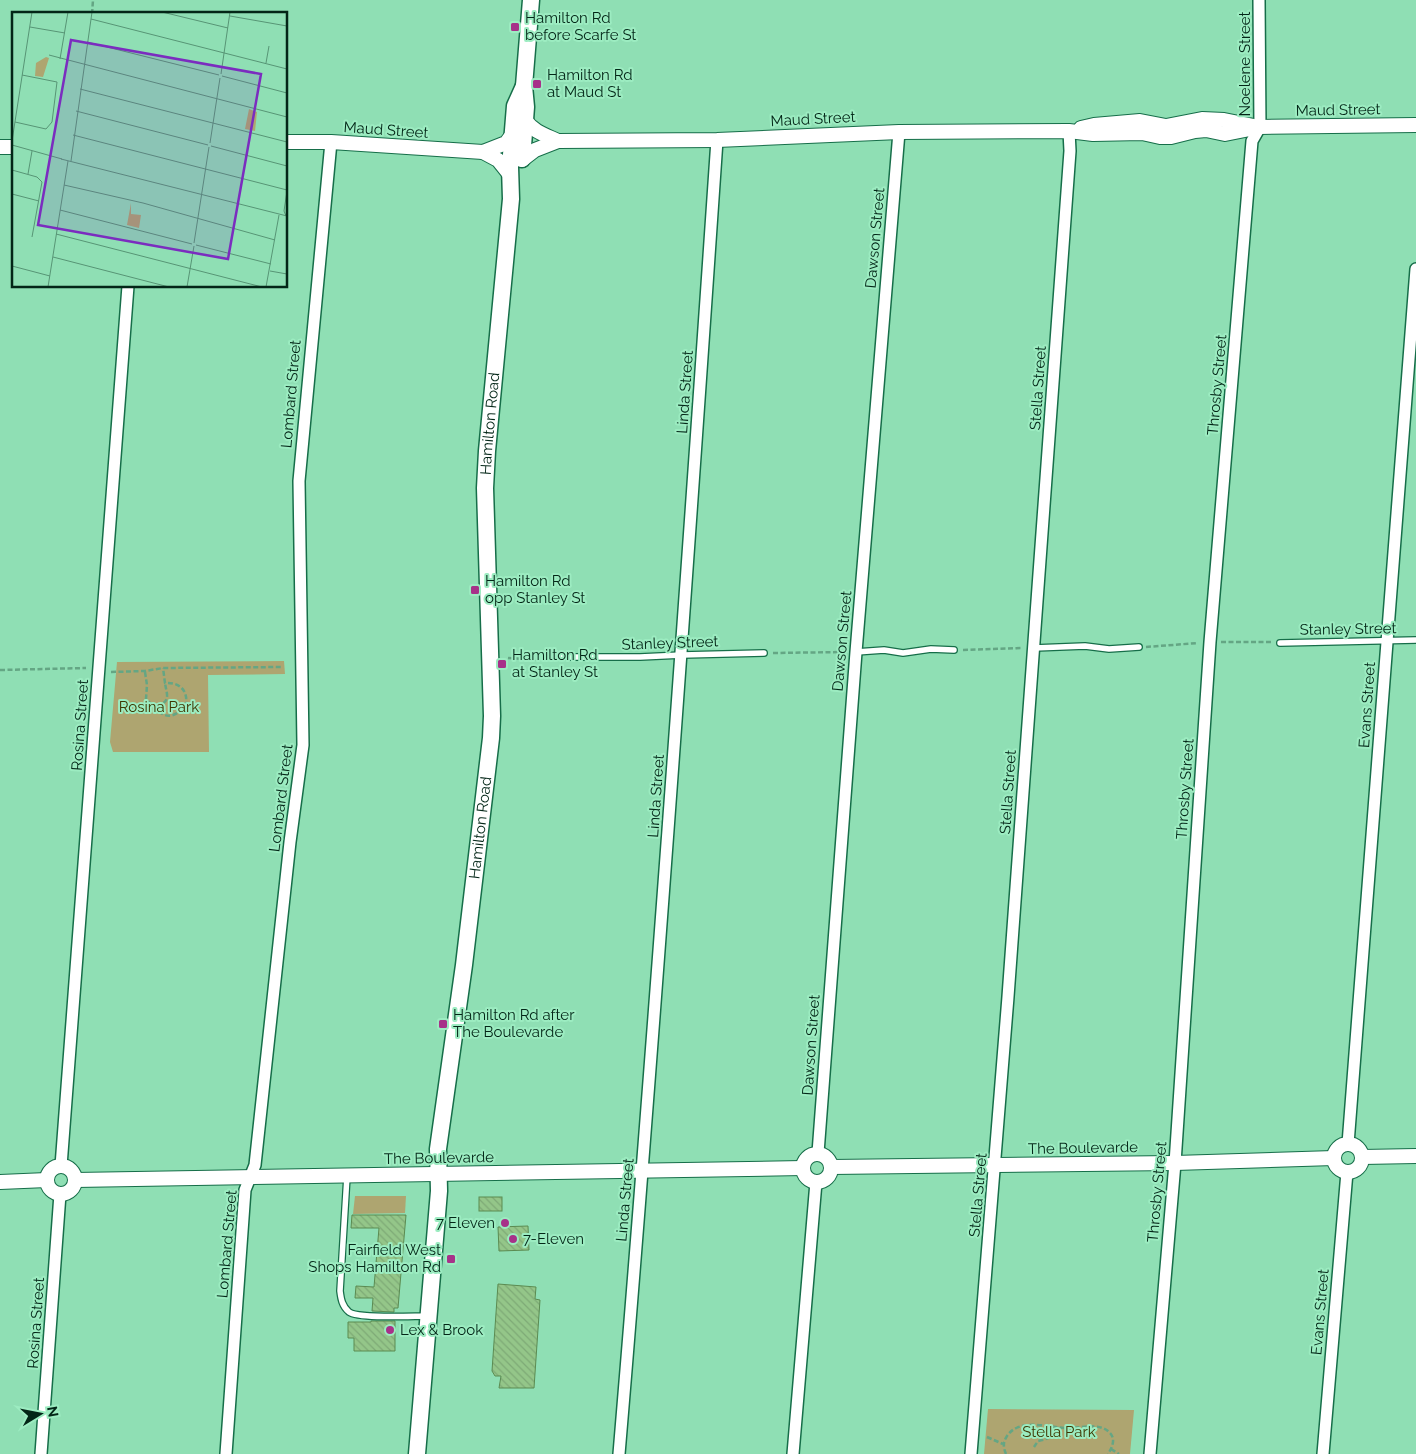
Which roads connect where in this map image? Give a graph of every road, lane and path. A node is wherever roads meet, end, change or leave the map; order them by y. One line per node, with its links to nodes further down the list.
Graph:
1 (532, 0): 3 (main road, Hamilton Road)
2 (1259, 0): 6 (street, Noelene Street)
3 (524, 86): 4 (main road, Hamilton Road); 9 (main road, Hamilton Road)
4 (525, 120): 11 (street, Maud Street); 15 (main road, Hamilton Road)
5 (1416, 125): 6 (street, Maud Street)
6 (1260, 128): 7 (street, Maud Street); 22 (street, Throsby Street)
7 (1069, 131): 8 (street, Maud Street); 25 (street, Stella Street)
8 (899, 132): 10 (street, Maud Street); 27 (street, Dawson Street)
9 (512, 135): 14 (street, Maud Street); 16 (main road, Hamilton Road)
10 (717, 140): 11 (street, Maud Street); 29 (street, Linda Street)
11 (558, 141): 15 (street, Maud Street)
12 (288, 142): 13 (street, Maud Street)
13 (330, 142): 14 (street, Maud Street); 53 (street, Lombard Street)
14 (483, 152): 16 (street)
15 (522, 160): 17 (main road, Hamilton Road)
16 (510, 175): 17 (main road, Hamilton Road)
17 (511, 199): 51 (main road, Hamilton Road)
18 (1416, 269): 20 (street, Evans Street)
19 (128, 288): 35 (street, Rosina Street)
20 (1387, 640): 21 (lane, Stanley Street); 23 (lane, Stanley Street); 39 (street, Evans Street)
21 (1416, 640)
22 (1210, 642): 23 (path); 24 (path); 44 (street, Throsby Street)
23 (1280, 642)
24 (1139, 647): 25 (lane)
25 (1034, 648): 26 (path); 45 (street, Stella Street)
26 (954, 650): 27 (lane)
27 (856, 652): 28 (path); 40 (street, Dawson Street)
28 (764, 653): 29 (lane, Stanley Street)
29 (682, 654): 30 (lane, Stanley Street); 49 (street, Linda Street)
30 (547, 657): 31 (path)
31 (508, 658)
32 (283, 667): 33 (path)
33 (163, 668): 36 (path); 37 (path)
34 (0, 670): 35 (path)
35 (100, 670): 36 (path); 46 (street, Rosina Street)
36 (145, 671): 38 (path)
37 (165, 683): 38 (path); 38 (path)
38 (157, 707)
39 (1348, 1144): 42 (street); 43 (street)
40 (818, 1153): 47 (street); 48 (street)
41 (1416, 1156): 42 (street)
42 (1362, 1157): 50 (street)
43 (1334, 1158): 44 (street, The Boulevarde); 50 (street)
44 (1175, 1163): 45 (street, The Boulevarde); 74 (street, Throsby Street)
45 (995, 1165): 47 (street, The Boulevarde); 70 (street, Stella Street)
46 (61, 1166): 54 (street); 55 (street)
47 (832, 1167): 57 (street)
48 (803, 1168): 49 (street, The Boulevarde); 57 (street)
49 (643, 1170): 51 (street, The Boulevarde); 68 (street, Linda Street)
50 (1347, 1172): 75 (street, Evans Street)
51 (438, 1174): 52 (street, The Boulevarde); 59 (main road, Hamilton Road)
52 (347, 1176): 53 (street, The Boulevarde); 59 (lane)
53 (249, 1178): 55 (street, The Boulevarde); 66 (street, Lombard Street)
54 (47, 1180): 56 (street); 58 (street)
55 (75, 1180): 58 (street)
56 (0, 1182)
57 (816, 1182): 69 (street)
58 (60, 1194): 65 (street, Rosina Street)
59 (428, 1316): 67 (main road, Hamilton Road)
60 (1059, 1428): 62 (path); 63 (path); 64 (path)
61 (987, 1437): 62 (path)
62 (1004, 1444): 71 (path)
63 (1034, 1447)
64 (1111, 1449): 72 (path); 73 (path)
65 (41, 1454)
66 (226, 1454)
67 (417, 1454)
68 (619, 1454)
69 (793, 1454)
70 (971, 1454)
71 (1006, 1454)
72 (1108, 1454)
73 (1119, 1454)
74 (1150, 1454)
75 (1323, 1454)

